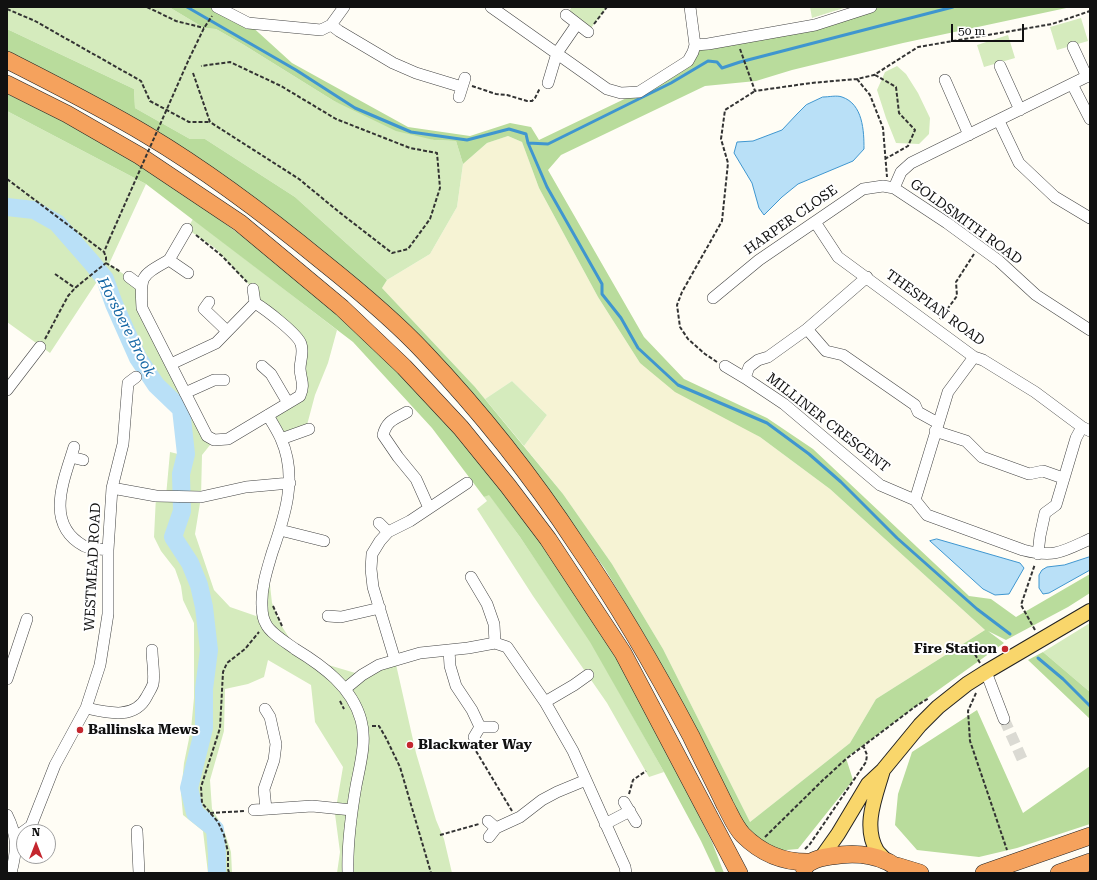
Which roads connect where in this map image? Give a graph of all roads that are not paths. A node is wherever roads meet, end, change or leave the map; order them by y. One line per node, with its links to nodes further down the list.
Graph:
1 (218, 7): 8 (street)
2 (344, 7): 8 (street)
3 (491, 7): 12 (street)
4 (690, 7): 10 (street)
5 (871, 7): 10 (street)
6 (566, 15): 7 (street)
7 (577, 24): 9 (street); 12 (street)
8 (331, 25): 20 (street)
9 (588, 32)
10 (695, 45): 12 (street)
11 (1073, 47): 15 (street)
12 (557, 52): 17 (street)
13 (7, 60): 105 (highway)
14 (1000, 66): 21 (street)
15 (1088, 76): 19 (street, GOLDSMITH ROAD)
16 (945, 80): 24 (street)
17 (548, 83)
18 (7, 84): 104 (highway)
19 (1072, 84): 21 (street, GOLDSMITH ROAD); 22 (street)
20 (462, 87)
21 (1020, 110): 23 (street, GOLDSMITH ROAD)
22 (1090, 119)
23 (999, 121): 24 (street, GOLDSMITH ROAD); 26 (street)
24 (970, 135): 25 (street, GOLDSMITH ROAD)
25 (894, 188): 27 (street, HARPER CLOSE); 39 (street, GOLDSMITH ROAD)
26 (1090, 218)
27 (815, 222): 32 (street, THESPIAN ROAD); 35 (street, HARPER CLOSE)
28 (187, 229): 29 (street)
29 (169, 260): 30 (street); 33 (street)
30 (188, 273)
31 (129, 278): 33 (street)
32 (867, 278): 38 (street, MILLINER CRESCENT); 42 (street, THESPIAN ROAD)
33 (141, 286): 43 (street)
34 (253, 289): 37 (street)
35 (713, 298)
36 (209, 302): 40 (street)
37 (255, 303): 40 (street); 51 (street)
38 (807, 329): 47 (street, MILLINER CRESCENT); 54 (street)
39 (1090, 330)
40 (227, 331): 43 (street)
41 (40, 347): 49 (street)
42 (974, 357): 54 (street); 55 (street, THESPIAN ROAD)
43 (171, 364): 50 (street)
44 (262, 366): 51 (street)
45 (725, 366): 47 (street)
46 (136, 377): 62 (street, WESTMEAD ROAD)
47 (745, 378): 63 (street, MILLINER CRESCENT)
48 (224, 380): 50 (street)
49 (7, 390)
50 (185, 393): 53 (street)
51 (288, 403): 53 (street)
52 (407, 412): 64 (street)
53 (268, 415): 57 (street)
54 (937, 427): 59 (street); 63 (street)
55 (1086, 429): 59 (street)
56 (310, 430): 57 (street)
57 (281, 440): 60 (street)
58 (83, 460): 70 (street)
59 (1064, 478): 71 (street)
60 (290, 483): 62 (street); 66 (street)
61 (468, 483): 64 (street)
62 (112, 488): 70 (street, WESTMEAD ROAD)
63 (915, 500): 71 (street, MILLINER CRESCENT)
64 (429, 508): 67 (street)
65 (379, 523): 67 (street)
66 (280, 530): 69 (street); 84 (street)
67 (388, 532): 73 (street)
68 (1090, 539): 71 (street, MILLINER CRESCENT)
69 (324, 541)
70 (108, 550): 86 (street, WESTMEAD ROAD)
71 (1038, 554)
72 (471, 577): 77 (street)
73 (380, 608): 75 (street); 80 (street)
74 (1090, 611): 81 (main road)
75 (328, 616)
76 (27, 619): 83 (street)
77 (495, 643): 78 (street); 85 (street)
78 (449, 650): 80 (street); 89 (street)
79 (149, 657): 86 (street)
80 (395, 660): 84 (street)
81 (986, 672): 88 (street); 90 (main road)
82 (588, 675): 85 (street)
83 (7, 679)
84 (341, 693): 94 (street)
85 (546, 702): 91 (street)
86 (86, 708): 97 (street, WESTMEAD ROAD)
87 (272, 714): 92 (street)
88 (1004, 719)
89 (493, 727)
90 (883, 770): 105 (main road); 107 (main road)
91 (586, 780): 98 (street); 102 (street)
92 (266, 809): 93 (street); 94 (street)
93 (254, 810)
94 (352, 810): 110 (street)
95 (7, 815): 101 (street)
96 (636, 822): 98 (street)
97 (32, 824)
98 (605, 824): 111 (street)
99 (137, 831): 109 (street)
100 (1090, 836): 115 (highway)
101 (16, 837)
102 (489, 837)
103 (16, 853): 108 (street)
104 (729, 853): 112 (highway); 113 (highway)
105 (808, 861): 107 (highway)
106 (1090, 862): 116 (highway)
107 (895, 867): 114 (highway)
108 (11, 873)
109 (139, 873)
110 (348, 873)
111 (626, 873)
112 (738, 873)
113 (750, 873)
114 (920, 873)
115 (984, 873)
116 (1060, 873)

